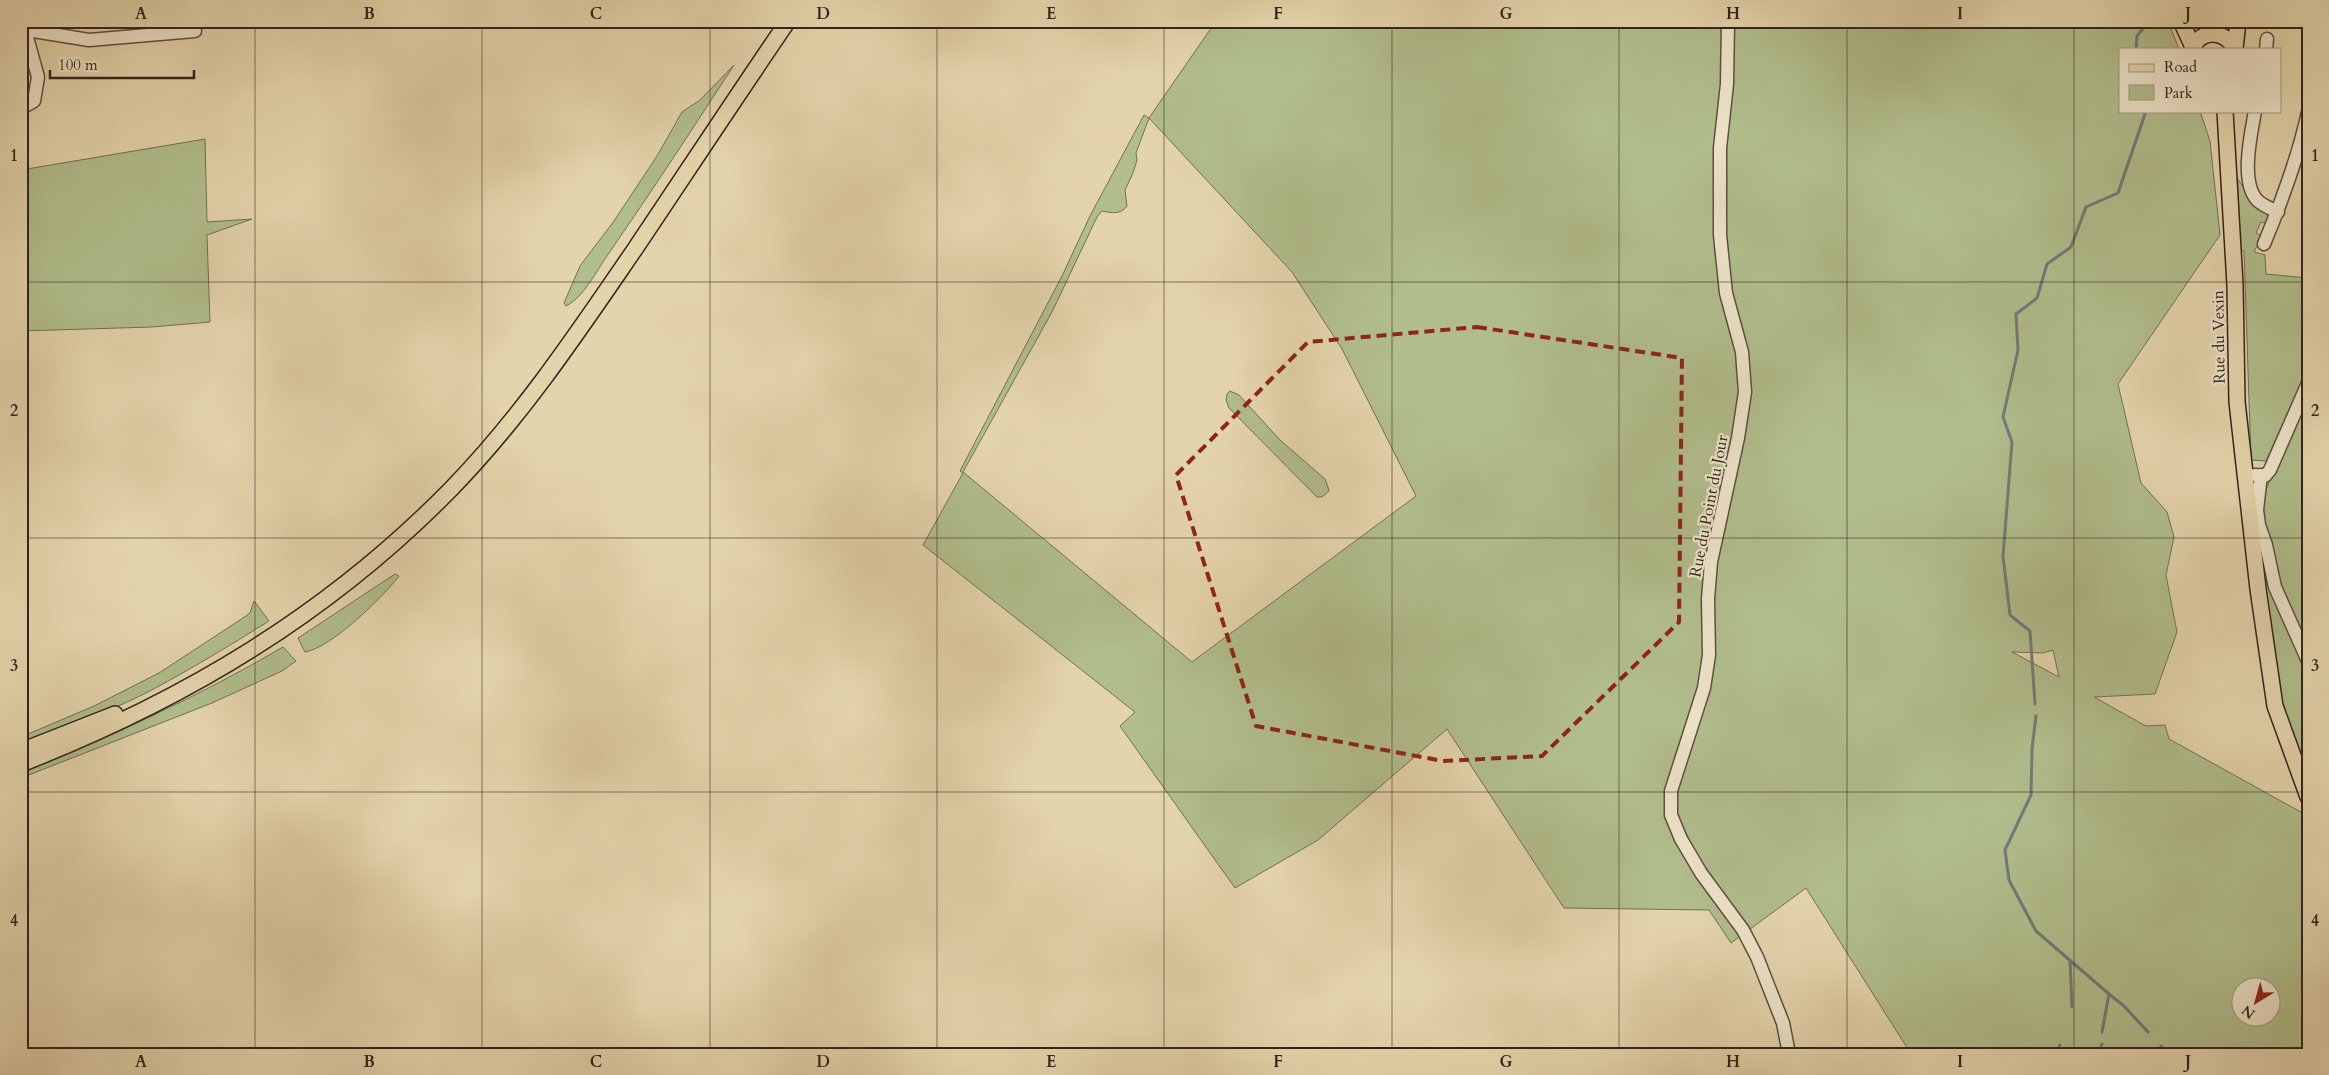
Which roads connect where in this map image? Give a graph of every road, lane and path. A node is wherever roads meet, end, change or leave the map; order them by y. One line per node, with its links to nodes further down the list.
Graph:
1 (777, 21): 24 (main road)
2 (788, 21): 25 (main road)
3 (1728, 21): 27 (street, Rue du Point du Jour)
4 (2181, 21): 9 (main road)
5 (2191, 21): 8 (main road)
6 (23, 30): 7 (street); 11 (street)
7 (195, 31)
8 (2212, 34): 9 (main road); 10 (main road)
9 (2193, 48)
10 (2234, 48)
11 (21, 105)
12 (2216, 112): 16 (main road)
13 (2225, 112): 16 (main road)
14 (2255, 112): 17 (street)
15 (2308, 112): 18 (street)
16 (2228, 155): 17 (street); 21 (main road, Rue du Vexin)
17 (2249, 171): 18 (street)
18 (2278, 212): 19 (street)
19 (2264, 244)
20 (2308, 383): 21 (street)
21 (2253, 475): 22 (main road, Rue du Vexin)
22 (2256, 530): 23 (street); 26 (main road, Rue du Vexin)
23 (2308, 661)
24 (21, 751)
25 (21, 764)
26 (2308, 797)
27 (1789, 1054)

